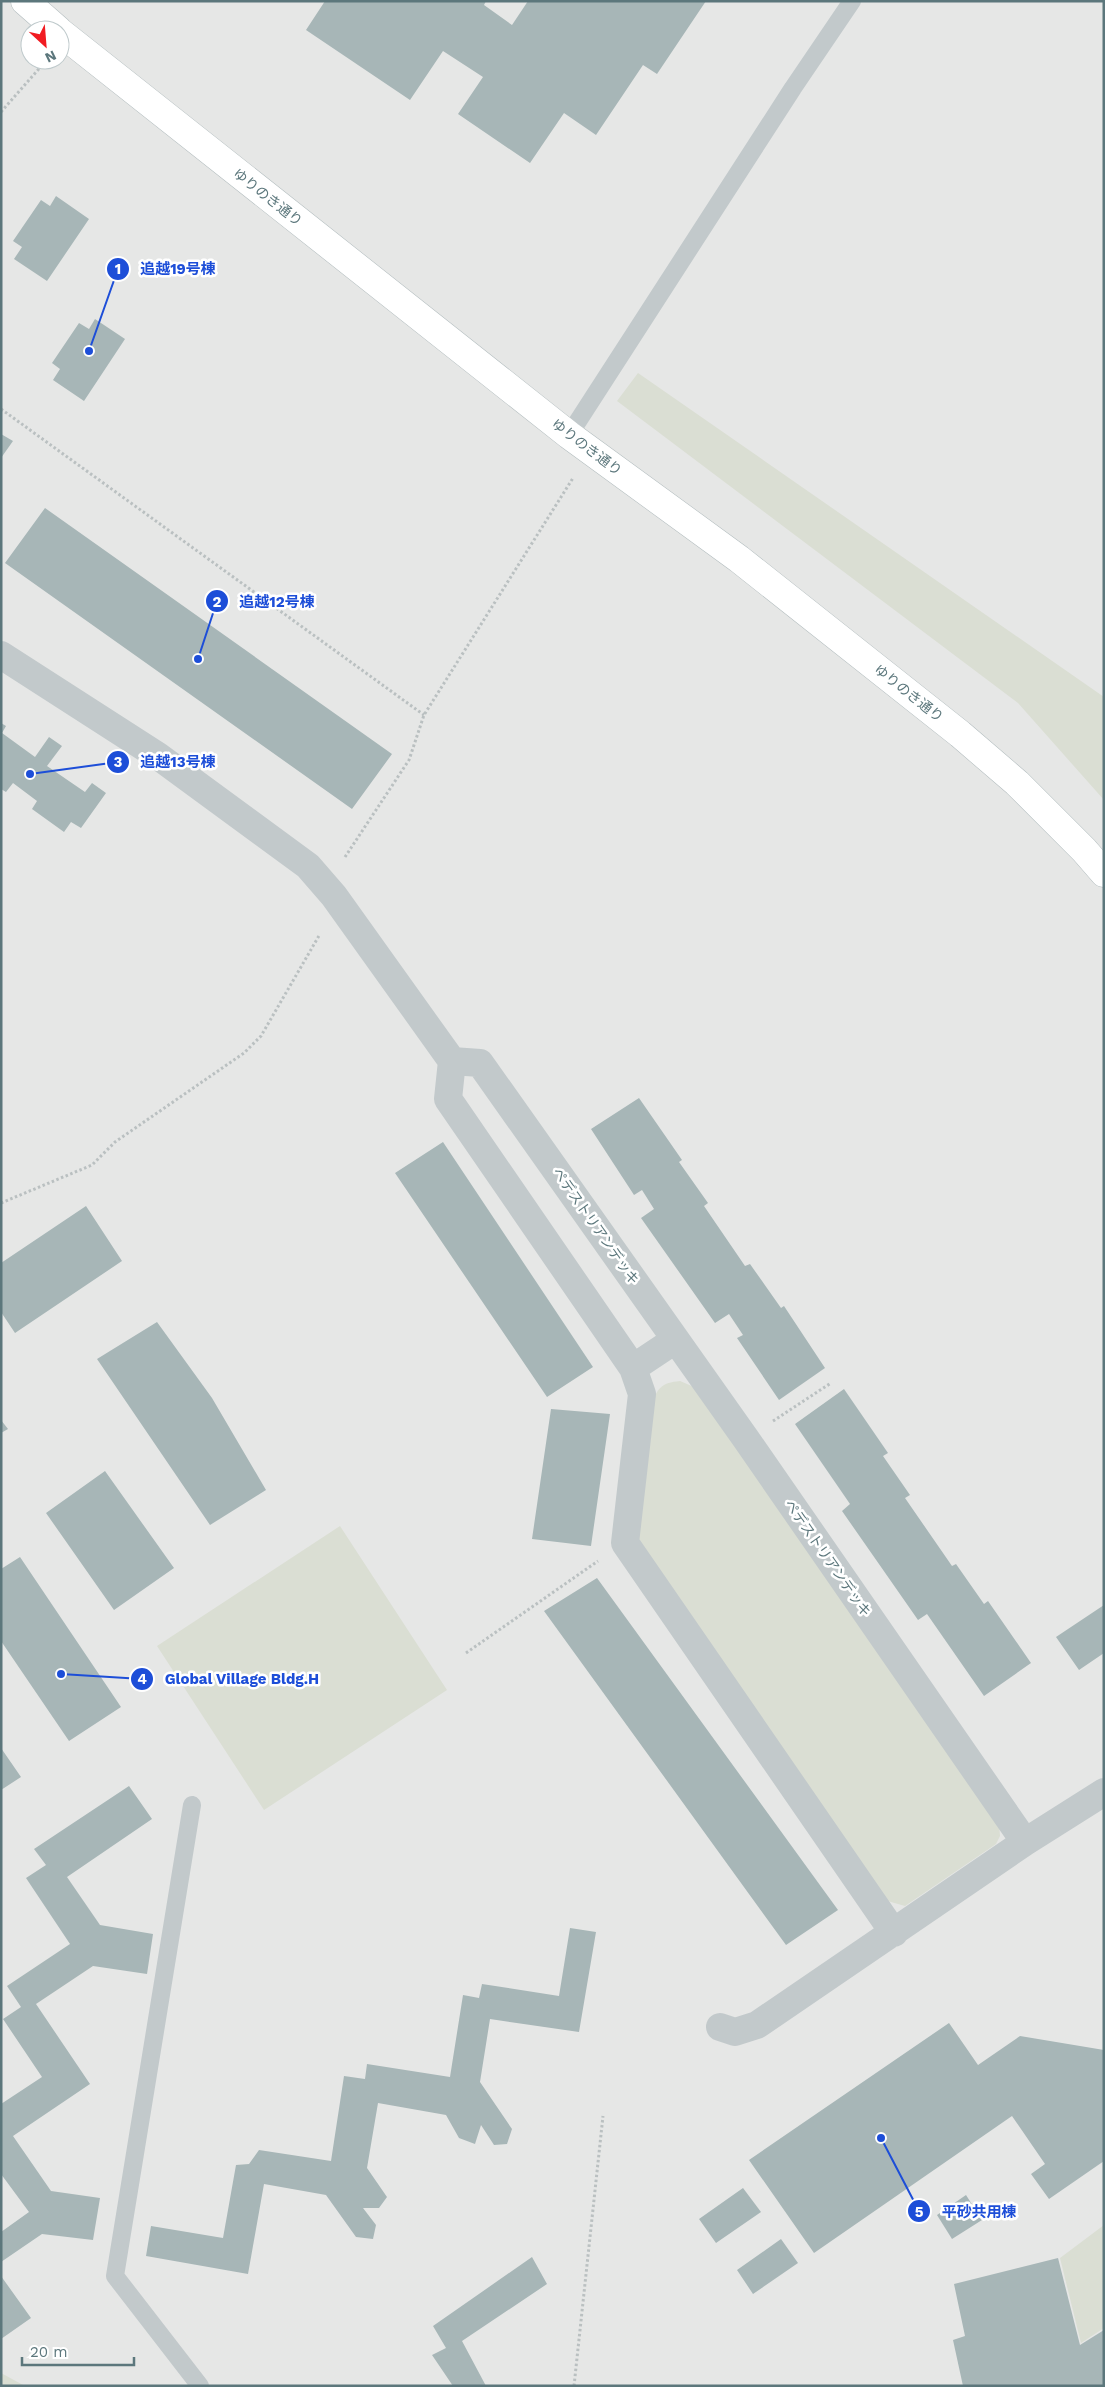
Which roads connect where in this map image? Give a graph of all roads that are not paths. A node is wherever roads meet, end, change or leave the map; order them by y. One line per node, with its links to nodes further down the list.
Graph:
1 (25, 1): 3 (street, ゆりのき通り)
2 (852, 1): 5 (lane)
3 (47, 20)
4 (70, 40): 5 (street, ゆりのき通り)
5 (569, 435): 7 (street, ゆりのき通り)
6 (1, 655): 8 (street)
7 (1104, 873)
8 (452, 1061): 9 (street, ペデストリアンデッキ); 10 (street)
9 (676, 1340): 10 (street); 13 (street, ペデストリアンデッキ)
10 (633, 1368): 14 (street)
11 (1104, 1792): 13 (street)
12 (192, 1805): 16 (lane)
13 (1025, 1842): 14 (street)
14 (894, 1933): 15 (street)
15 (720, 2027)
16 (200, 2386)

